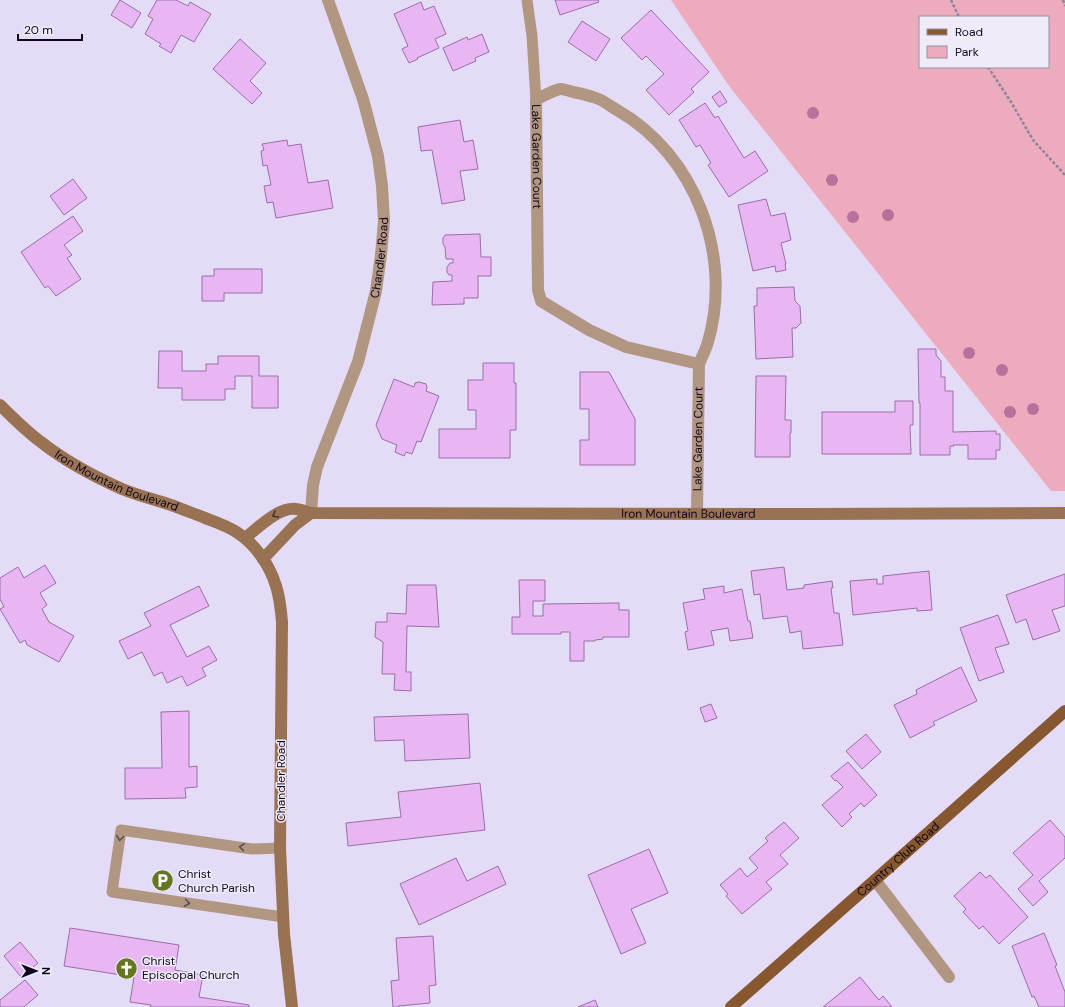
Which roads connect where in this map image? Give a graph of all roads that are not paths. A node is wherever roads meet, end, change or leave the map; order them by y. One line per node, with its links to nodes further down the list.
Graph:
1 (328, 0): 6 (street, Chandler Road)
2 (526, 0): 3 (lane)
3 (536, 100): 4 (street, Lake Garden Court); 4 (street, Lake Garden Court)
4 (699, 364): 8 (street, Lake Garden Court)
5 (0, 405): 9 (street, Iron Mountain Boulevard)
6 (311, 513): 8 (street, Iron Mountain Boulevard); 9 (street, Iron Mountain Boulevard, one-way to 9); 10 (street)
7 (1065, 513): 8 (street, Iron Mountain Boulevard)
8 (697, 514)
9 (245, 538): 10 (street, Iron Mountain Boulevard)
10 (263, 559): 12 (street, Chandler Road)
11 (1065, 711): 13 (main road, Country Club Road)
12 (280, 848): 14 (street, Chandler Road); 14 (lane, one-way to 14)
13 (876, 880): 15 (street); 17 (main road, Country Club Road)
14 (283, 917): 16 (street, Chandler Road)
15 (949, 977)
16 (292, 1007)
17 (731, 1007)

